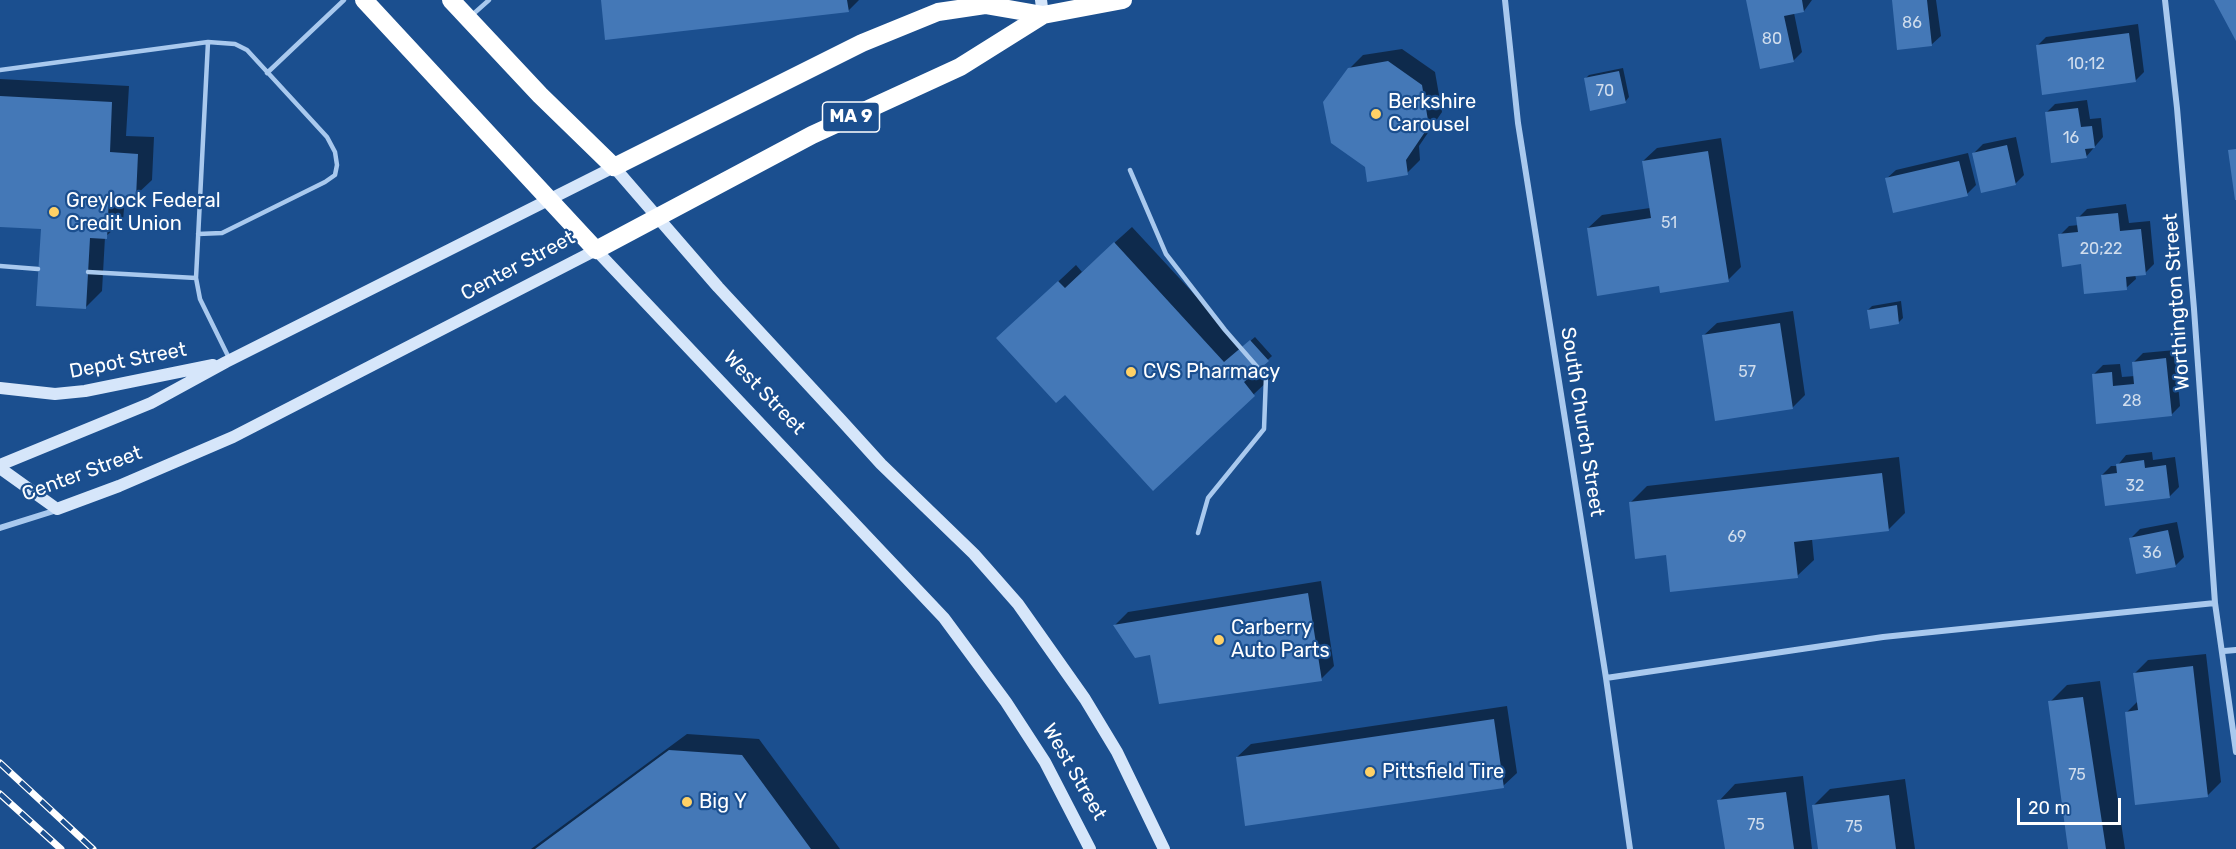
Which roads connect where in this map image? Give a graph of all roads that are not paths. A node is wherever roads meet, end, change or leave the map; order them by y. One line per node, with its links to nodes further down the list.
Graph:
1 (344, 0): 12 (lane)
2 (364, 0): 15 (highway, West Street)
3 (451, 0): 9 (highway, West Street)
4 (489, 0): 9 (lane)
5 (1124, 0): 8 (highway, Center Street / MA 9)
6 (1504, 0): 32 (street, South Church Street)
7 (2165, 0): 29 (street, Worthington Street)
8 (1042, 8): 13 (highway, Center Street / MA 9); 16 (highway, Center Street / MA 9)
9 (468, 19): 13 (highway, West Street)
10 (208, 42): 11 (lane); 12 (lane); 17 (lane)
11 (0, 70)
12 (267, 73): 17 (lane)
13 (614, 167): 15 (street, Center Street); 16 (street, West Street)
14 (1130, 170): 28 (lane)
15 (548, 201): 18 (highway, West Street); 23 (street, Center Street)
16 (657, 217): 18 (highway, Center Street / MA 9); 35 (street, West Street)
17 (198, 234): 22 (lane)
18 (596, 250): 26 (street, Center Street); 34 (street, West Street)
19 (0, 266): 20 (lane)
20 (38, 268)
21 (88, 272): 22 (lane)
22 (196, 278): 23 (lane)
23 (228, 361): 24 (street, Depot Street); 25 (street, Center Street)
24 (0, 388)
25 (0, 466): 26 (street)
26 (57, 509): 27 (street, Center Street)
27 (0, 528)
28 (1197, 532)
29 (2215, 603): 31 (street, Worthington Street); 32 (street)
30 (2236, 650): 31 (street)
31 (2224, 651): 33 (street, Worthington Street)
32 (1606, 678): 36 (street, South Church Street)
33 (2236, 752)
34 (1090, 849)
35 (1164, 849)
36 (1630, 849)

